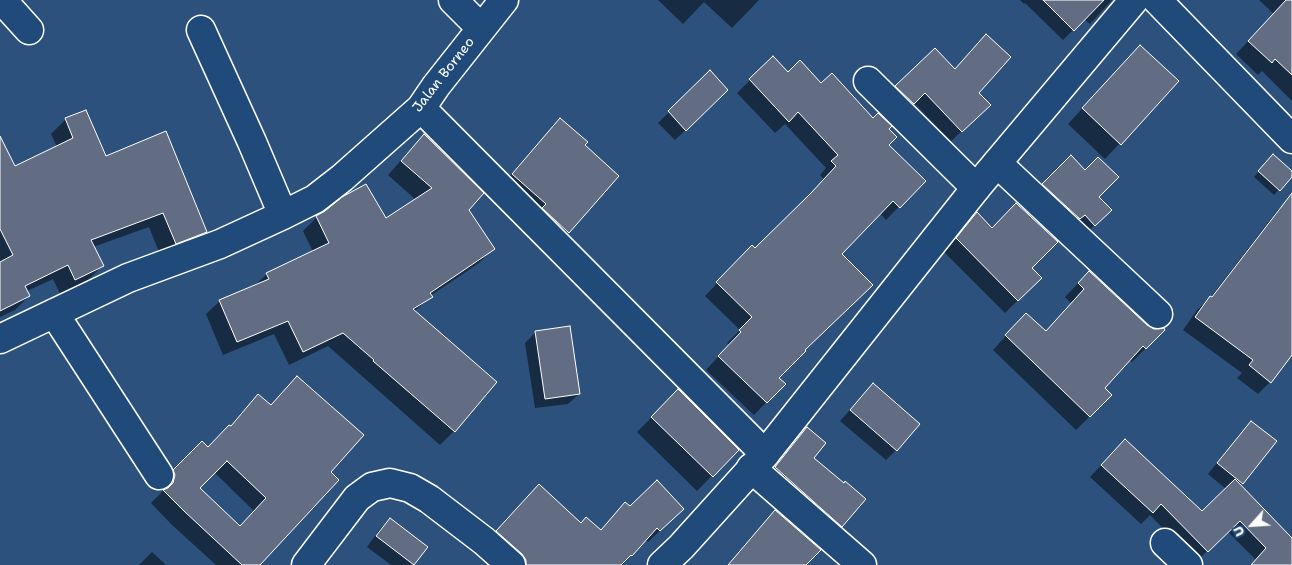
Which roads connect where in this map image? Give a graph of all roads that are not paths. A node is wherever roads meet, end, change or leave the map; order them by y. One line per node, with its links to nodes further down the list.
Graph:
1 (2, 0): 7 (street)
2 (453, 0): 6 (street)
3 (504, 0): 6 (street, Jalan Borneo)
4 (1134, 0): 12 (street)
5 (1158, 0): 11 (street)
6 (481, 28): 10 (street, Jalan Borneo)
7 (29, 30)
8 (201, 30): 14 (street)
9 (868, 81): 13 (street)
10 (421, 108): 14 (street, Jalan Borneo); 18 (street)
11 (1292, 139)
12 (996, 163): 13 (street); 16 (street)
13 (976, 188): 18 (street)
14 (283, 215): 15 (street, Jalan Borneo)
15 (54, 313): 17 (street, Jalan Borneo); 19 (street)
16 (1158, 314)
17 (0, 339)
18 (758, 461): 23 (street); 24 (street)
19 (159, 475)
20 (1165, 543): 25 (street)
21 (306, 565): 22 (street)
22 (511, 565)
23 (662, 565)
24 (862, 565)
25 (1188, 565)

